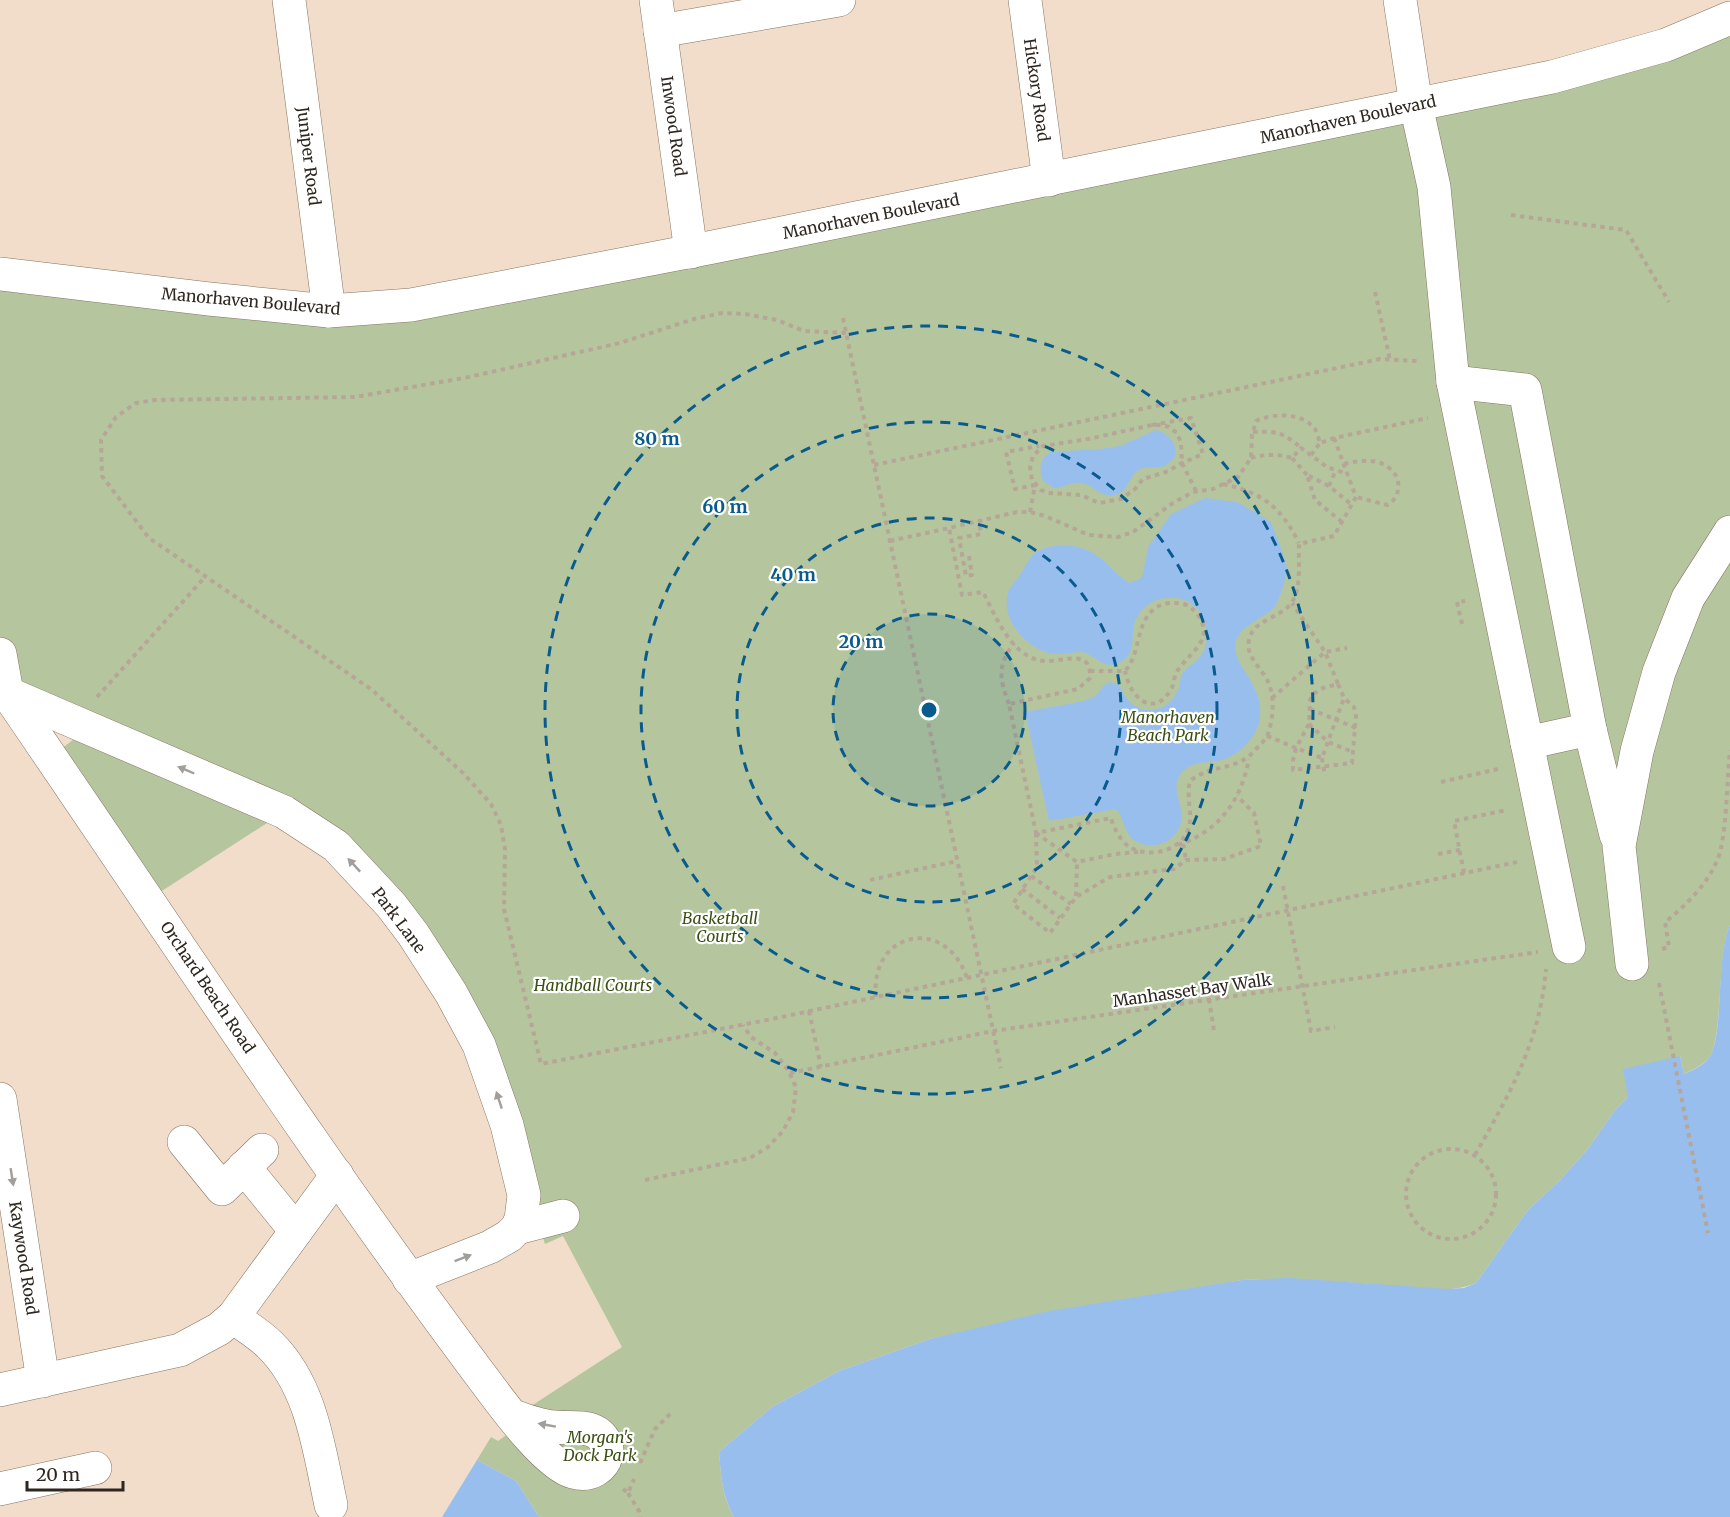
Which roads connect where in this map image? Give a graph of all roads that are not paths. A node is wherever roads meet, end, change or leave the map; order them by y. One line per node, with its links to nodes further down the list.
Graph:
1 (289, 0): 11 (street, Juniper Road)
2 (839, 0): 5 (street)
3 (1024, 0): 8 (street, Hickory Road)
4 (1400, 0): 7 (street)
5 (658, 15): 9 (street, Inwood Road)
6 (1730, 18): 7 (street, Manorhaven Boulevard)
7 (1416, 105): 8 (street, Manorhaven Boulevard); 12 (street)
8 (1049, 180): 9 (street, Manorhaven Boulevard)
9 (691, 252): 11 (street, Manorhaven Boulevard)
10 (0, 274): 11 (street, Manorhaven Boulevard)
11 (329, 311)
12 (1452, 373): 16 (street); 17 (street)
13 (1730, 532): 18 (street)
14 (0, 654): 15 (street, Orchard Beach Road)
15 (4, 690): 23 (street, Orchard Beach Road); 25 (street, Park Lane, one-way to 15)
16 (1590, 729): 17 (street); 18 (street)
17 (1517, 755): 19 (street)
18 (1619, 846): 20 (street)
19 (1558, 949)
20 (1643, 957)
21 (0, 1099): 29 (street, Kaywood Road, one-way to 29)
22 (184, 1142): 26 (street)
23 (337, 1175): 26 (street); 27 (street, Orchard Beach Road)
24 (563, 1216): 25 (street)
25 (517, 1228): 27 (street, one-way to 25)
26 (296, 1231): 28 (street)
27 (409, 1279): 31 (street, Orchard Beach Road)
28 (233, 1317): 29 (street); 34 (street)
29 (43, 1381): 30 (street)
30 (0, 1390)
31 (511, 1415)
32 (95, 1468): 33 (street)
33 (0, 1489)
34 (331, 1505)

